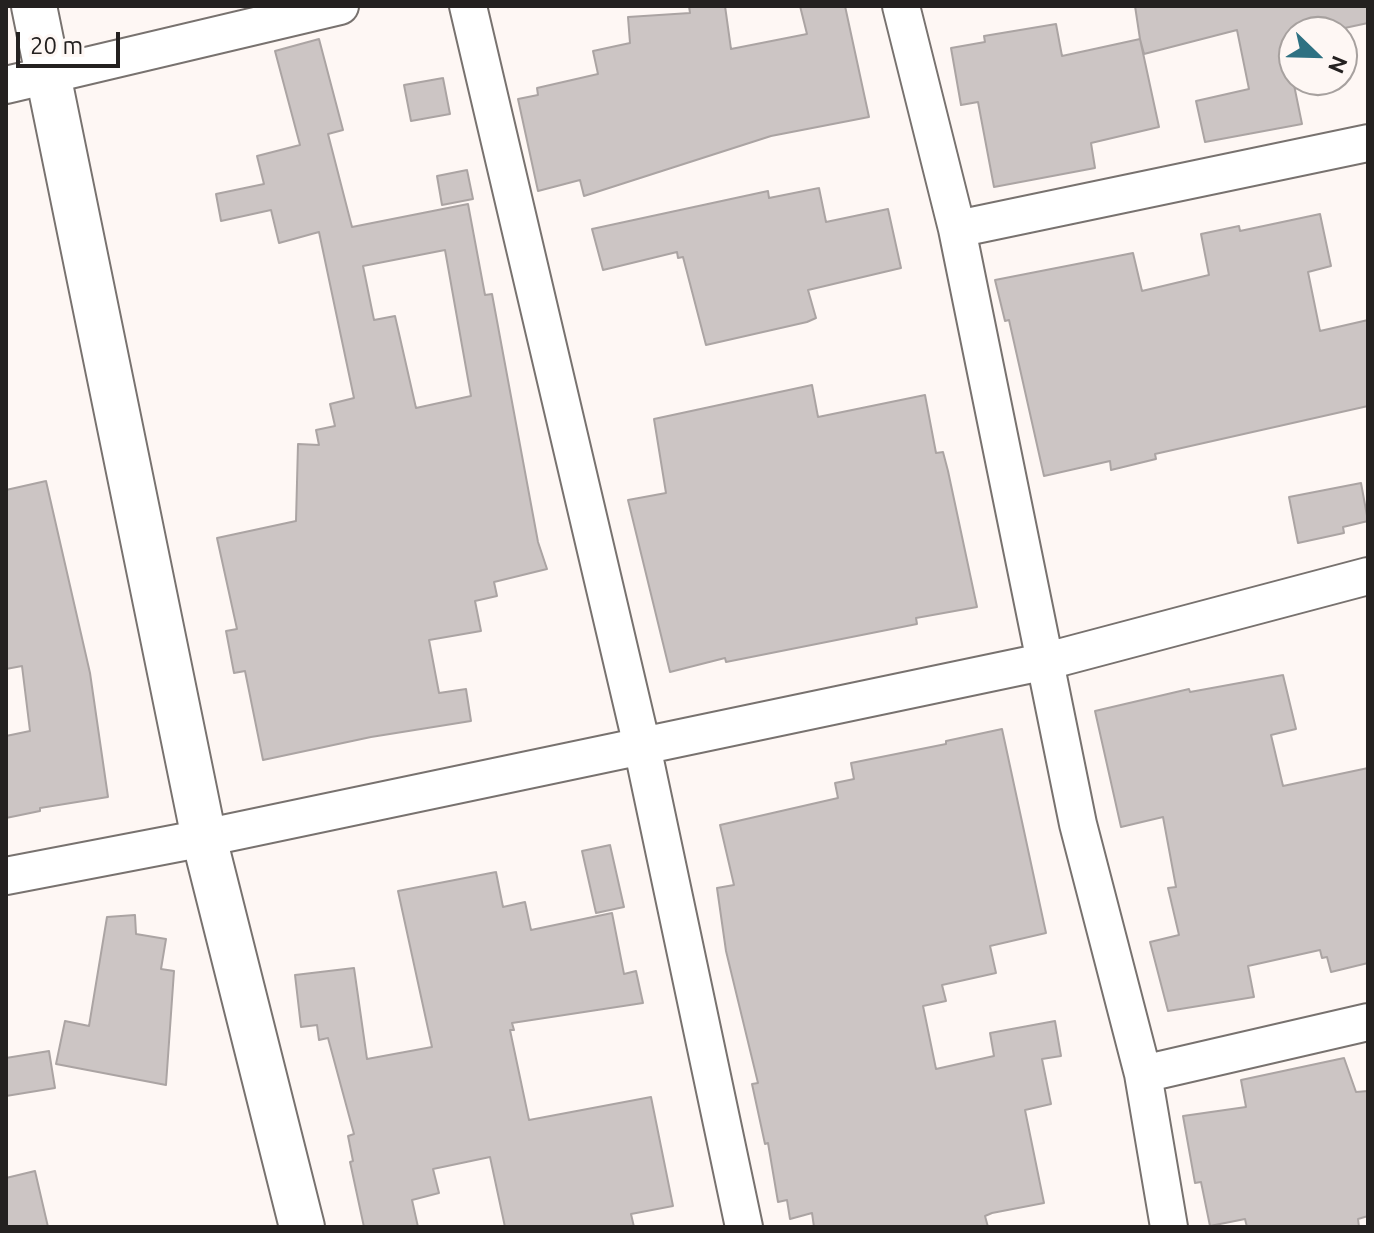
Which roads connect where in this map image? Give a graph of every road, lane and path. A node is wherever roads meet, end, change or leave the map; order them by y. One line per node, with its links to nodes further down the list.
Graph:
1 (34, 6): 5 (street)
2 (340, 6): 5 (street)
3 (468, 6): 11 (street)
4 (901, 6): 8 (street)
5 (49, 78): 6 (street); 12 (street)
6 (6, 85)
7 (1368, 143): 8 (street)
8 (957, 229): 10 (street)
9 (1368, 576): 10 (street)
10 (1047, 661): 11 (street); 15 (street)
11 (642, 746): 12 (street); 17 (street)
12 (204, 838): 13 (street); 16 (street)
13 (6, 876)
14 (1368, 1022): 15 (street)
15 (1143, 1074): 18 (street)
16 (302, 1227)
17 (744, 1227)
18 (1169, 1227)

